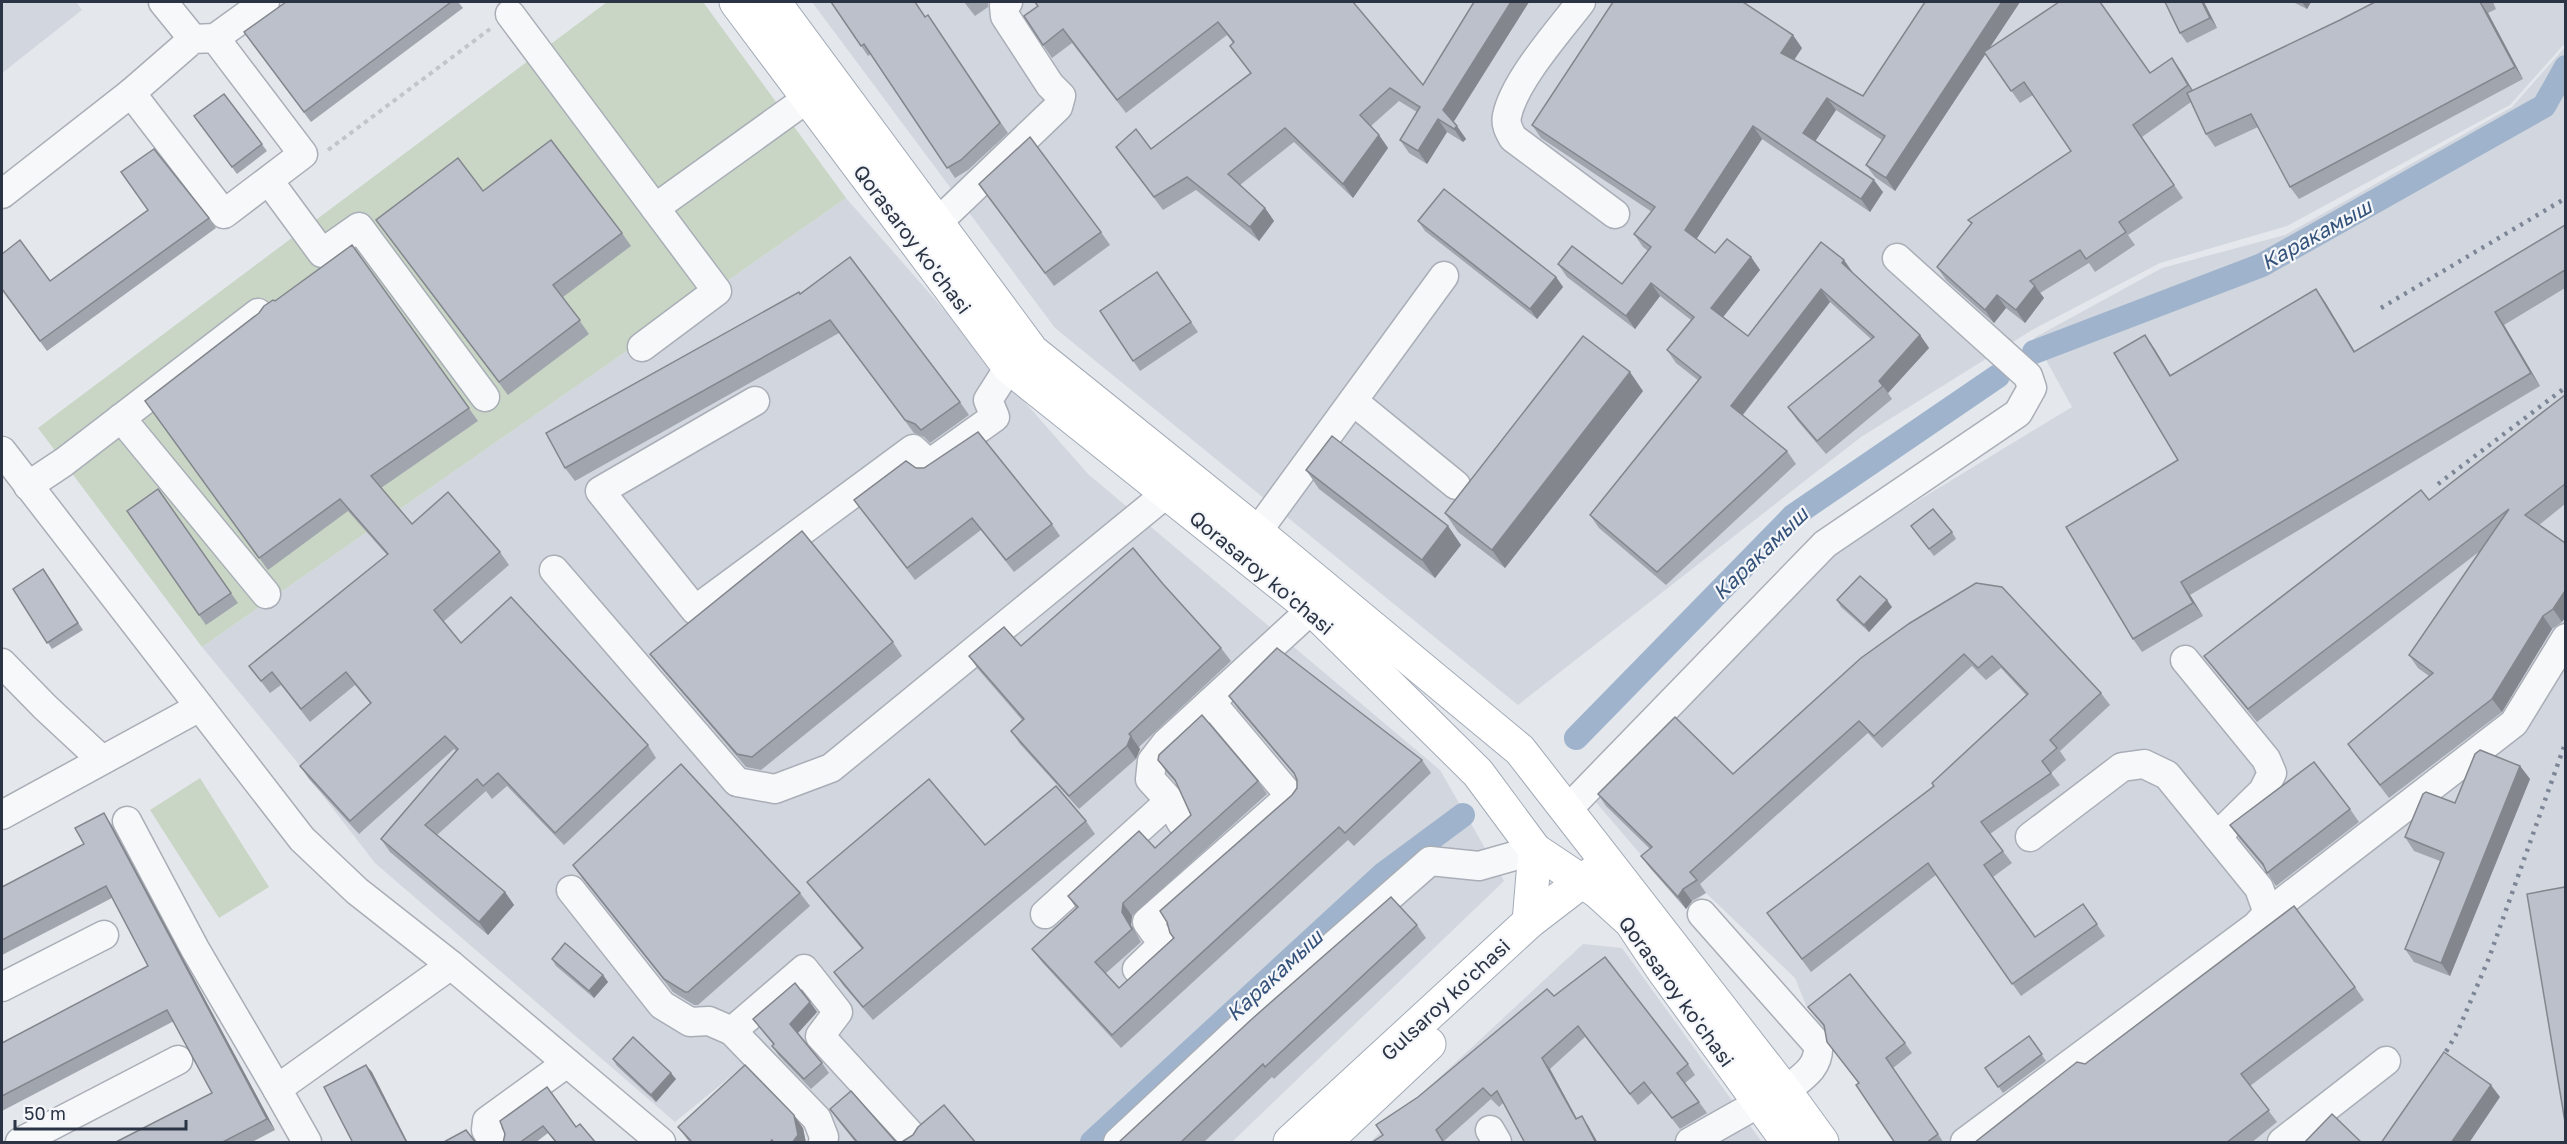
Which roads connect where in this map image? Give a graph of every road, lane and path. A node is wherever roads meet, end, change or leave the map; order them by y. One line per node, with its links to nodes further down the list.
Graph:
1 (163, 2): 8 (street)
2 (265, 2): 8 (street)
3 (736, 2): 10 (main road, Qorasaroy ko'chasi)
4 (774, 2): 16 (main road, Qorasaroy ko'chasi)
5 (1008, 2): 16 (street)
6 (1581, 2): 15 (street)
7 (510, 14): 11 (path); 14 (street)
8 (204, 38): 9 (street); 12 (street)
9 (131, 93): 12 (street); 13 (street)
10 (808, 98): 14 (street); 21 (main road, Qorasaroy ko'chasi)
11 (322, 154)
12 (269, 181): 22 (street)
13 (2, 194)
14 (655, 208): 20 (street)
15 (1615, 214)
16 (937, 223): 27 (main road, Qorasaroy ko'chasi)
17 (1897, 258): 40 (street)
18 (1444, 276): 23 (street)
19 (258, 313): 25 (street)
20 (642, 347)
21 (1008, 367): 24 (street); 27 (main road, Qorasaroy ko'chasi)
22 (485, 397)
23 (1353, 400): 28 (street); 30 (street)
24 (755, 401)
25 (121, 418): 29 (street); 32 (street)
26 (2, 452): 29 (street)
27 (1176, 484): 30 (main road, Qorasaroy ko'chasi); 31 (street); 33 (main road, Qorasaroy ko'chasi)
28 (1456, 485)
29 (28, 486): 38 (street)
30 (1257, 532): 40 (main road, Qorasaroy ko'chasi)
31 (554, 570)
32 (266, 594)
33 (1312, 609): 37 (street); 45 (main road, Qorasaroy ko'chasi)
34 (2565, 638): 48 (street)
35 (2185, 660): 43 (street)
36 (2, 663): 39 (street)
37 (1211, 702): 49 (street); 54 (street)
38 (198, 708): 39 (street); 53 (street)
39 (102, 760): 41 (street)
40 (1561, 803): 46 (main road, Qorasaroy ko'chasi)
41 (2, 815)
42 (128, 821): 60 (street)
43 (2217, 836): 44 (street); 48 (street)
44 (2030, 837)
45 (1535, 849): 46 (main road, Qorasaroy ko'chasi); 51 (main road); 69 (street)
46 (1602, 878): 51 (main road, Gulsaroy ko'chasi); 61 (main road, Qorasaroy ko'chasi); 71 (main road, Gulsaroy ko'chasi)
47 (571, 890): 56 (street)
48 (2268, 913): 75 (street)
49 (1045, 914)
50 (1702, 914): 61 (street)
51 (1529, 922): 70 (main road, Gulsaroy ko'chasi)
52 (104, 934): 55 (street)
53 (451, 965): 59 (street); 60 (street)
54 (1137, 969)
55 (2, 987)
56 (732, 1031): 62 (street); 65 (street)
57 (178, 1060): 66 (street)
58 (2386, 1061): 76 (street)
59 (567, 1063): 67 (street); 68 (street)
60 (277, 1089): 64 (street)
61 (1772, 1097): 63 (street); 73 (main road, Qorasaroy ko'chasi); 74 (main road, Qorasaroy ko'chasi)
62 (909, 1133)
63 (1719, 1134): 72 (street)
64 (303, 1141)
65 (826, 1141)
66 (20, 1143)
67 (494, 1143)
68 (661, 1143)
69 (1118, 1143)
70 (1290, 1143)
71 (1325, 1143)
72 (1690, 1143)
73 (1788, 1143)
74 (1822, 1143)
75 (1965, 1143)
76 (2282, 1143)

